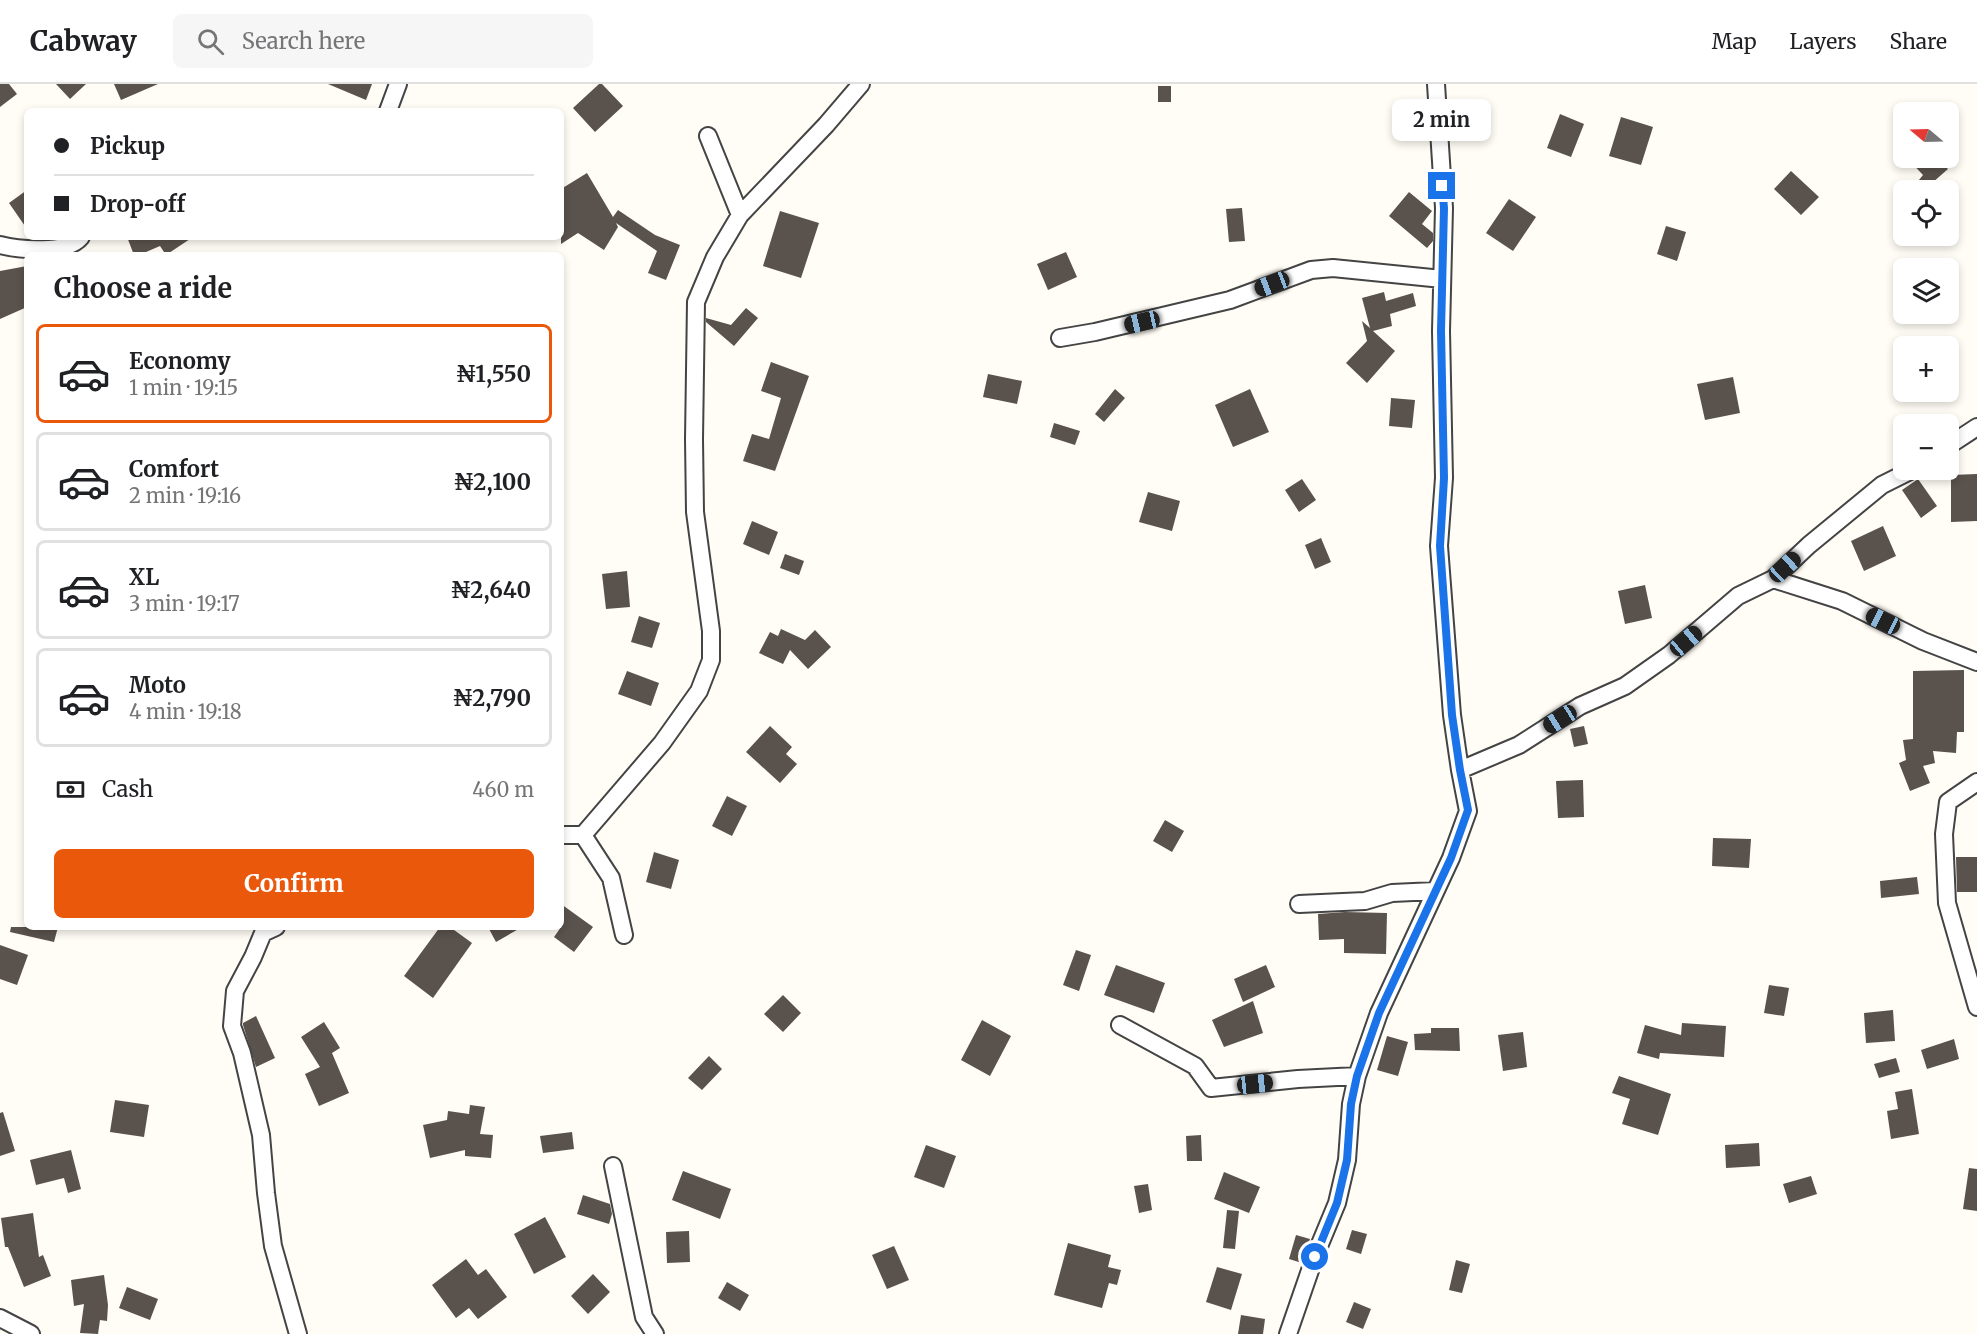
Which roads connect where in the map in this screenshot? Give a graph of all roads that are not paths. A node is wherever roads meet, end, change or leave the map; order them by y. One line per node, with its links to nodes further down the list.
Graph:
1 (398, 84): 4 (street)
2 (861, 84): 6 (street)
3 (1436, 84): 9 (street)
4 (389, 108)
5 (708, 136): 6 (street)
6 (740, 214): 19 (street)
7 (79, 240): 8 (street)
8 (0, 245)
9 (1442, 279): 10 (street); 16 (street)
10 (1060, 338)
11 (1977, 428): 12 (street)
12 (1959, 439)
13 (1893, 480): 14 (street)
14 (1773, 579): 15 (street); 16 (street)
15 (1977, 662)
16 (1460, 770): 20 (street)
17 (1977, 782): 24 (street)
18 (564, 835): 19 (street)
19 (583, 835): 23 (street)
20 (1435, 891): 21 (street); 26 (street)
21 (1299, 904)
22 (270, 930): 30 (street)
23 (624, 935)
24 (1977, 1007)
25 (1120, 1024): 26 (street)
26 (1357, 1076): 32 (street)
27 (613, 1166): 31 (street)
28 (0, 1318): 29 (street)
29 (31, 1334)
30 (298, 1334)
31 (655, 1334)
32 (1288, 1334)

